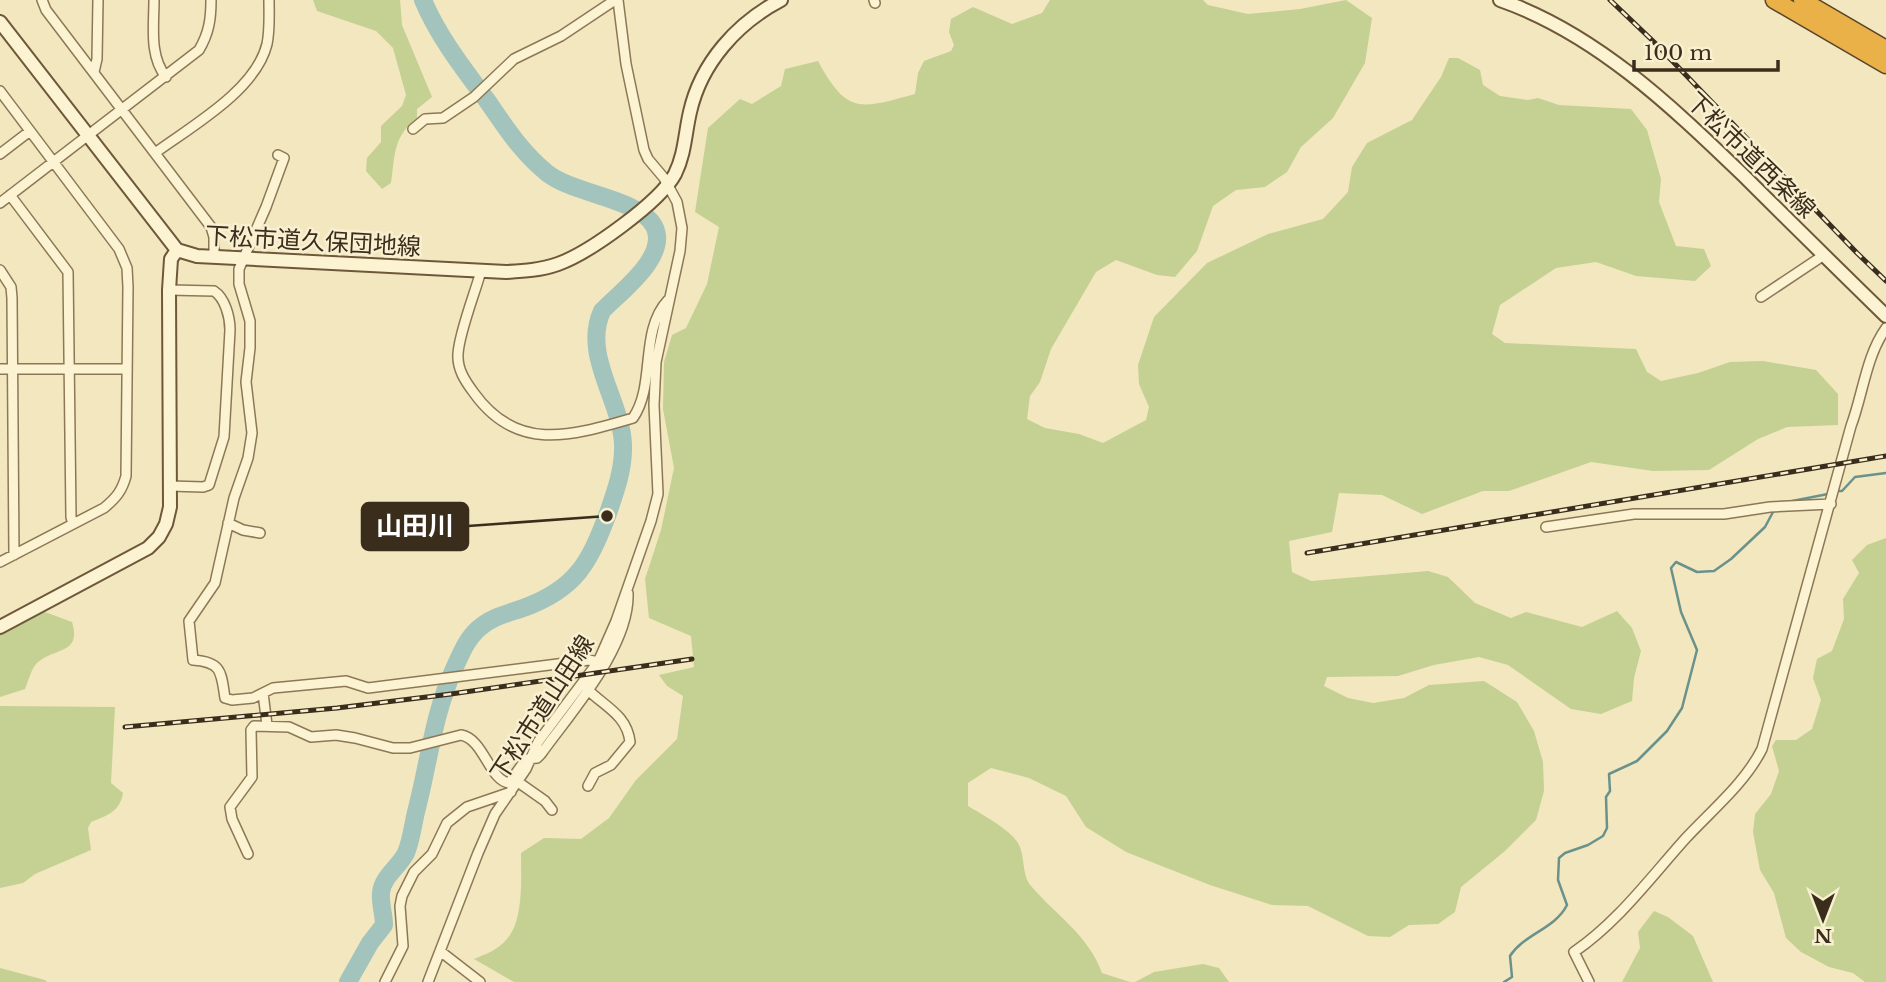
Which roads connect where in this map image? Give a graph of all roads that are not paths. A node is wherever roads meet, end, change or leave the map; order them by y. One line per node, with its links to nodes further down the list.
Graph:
1 (42, 0): 14 (street)
2 (98, 0): 14 (street)
3 (154, 0): 15 (street)
4 (211, 0): 15 (street)
5 (269, 0): 22 (street)
6 (617, 0): 18 (street); 25 (street, 下松市道山田線)
7 (781, 0): 25 (street)
8 (1500, 0): 29 (street, 下松市道西条線)
9 (1774, 0): 13 (highway)
10 (1802, 0): 12 (highway)
11 (0, 22): 20 (street, 下松市道久保団地線)
12 (1886, 49)
13 (1886, 65)
14 (94, 72): 17 (street)
15 (166, 77): 17 (street)
16 (0, 91): 19 (street)
17 (121, 111): 20 (street); 22 (street)
18 (413, 129)
19 (30, 131): 21 (street); 24 (street)
20 (88, 136): 24 (street); 28 (street, 下松市道久保団地線)
21 (0, 153)
22 (155, 153): 30 (street)
23 (278, 155): 31 (street)
24 (54, 162): 26 (street); 42 (street)
25 (668, 185): 33 (street, 下松市道久保団地線); 36 (street, 下松市道山田線)
26 (10, 195): 27 (street); 39 (street)
27 (0, 203)
28 (177, 250): 30 (street, 下松市道久保団地線); 34 (street)
29 (1824, 255): 35 (street); 37 (street, 下松市道西条線)
30 (214, 257): 31 (street, 下松市道久保団地線)
31 (242, 258): 33 (street, 下松市道久保団地線); 45 (street)
32 (0, 270): 41 (street)
33 (481, 271): 36 (street)
34 (169, 290): 43 (street); 43 (street)
35 (1761, 297)
36 (669, 299): 51 (street, 下松市道山田線)
37 (1886, 316)
38 (1886, 328): 44 (street)
39 (70, 368): 41 (street); 42 (street); 46 (street)
40 (0, 369): 41 (street)
41 (13, 369): 49 (street)
42 (127, 369): 46 (street)
43 (170, 486): 52 (street)
44 (1831, 504): 47 (street); 67 (street)
45 (228, 523): 48 (street); 55 (street)
46 (73, 524): 49 (street)
47 (1546, 527)
48 (260, 533)
49 (14, 555): 50 (street)
50 (0, 562)
51 (627, 586): 53 (street, 下松市道山田線); 54 (street)
52 (0, 627)
53 (598, 662): 55 (street); 57 (street, 下松市道山田線)
54 (587, 690): 57 (street); 59 (street)
55 (263, 693): 56 (street)
56 (267, 725): 57 (street); 62 (street)
57 (530, 759): 58 (street, 下松市道山田線)
58 (518, 782): 60 (street, 下松市道山田線); 61 (street)
59 (588, 786)
60 (510, 792): 63 (street, 下松市道山田線); 64 (street)
61 (552, 810)
62 (248, 854)
63 (440, 951): 65 (street, 下松市道山田線); 66 (street)
64 (385, 982)
65 (428, 982)
66 (481, 982)
67 (1589, 982)

